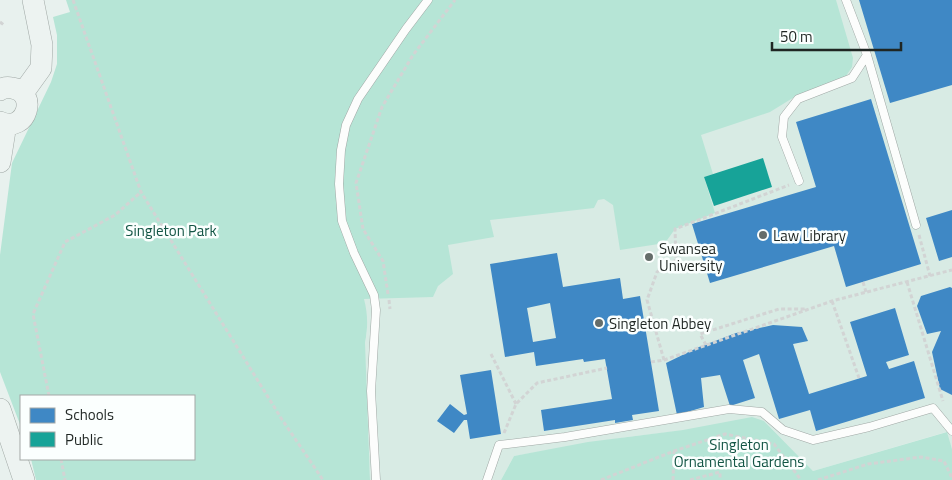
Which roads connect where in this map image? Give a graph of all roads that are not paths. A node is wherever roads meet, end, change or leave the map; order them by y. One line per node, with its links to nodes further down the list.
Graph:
1 (33, 0): 6 (street)
2 (428, 0): 14 (lane)
3 (846, 0): 4 (lane)
4 (867, 55): 9 (lane); 10 (lane)
5 (0, 90): 6 (street)
6 (23, 93): 7 (street)
7 (3, 123): 8 (street)
8 (0, 162)
9 (799, 182)
10 (916, 225)
11 (0, 408): 13 (street)
12 (952, 431): 15 (lane)
13 (24, 480)
14 (376, 480)
15 (487, 480)

